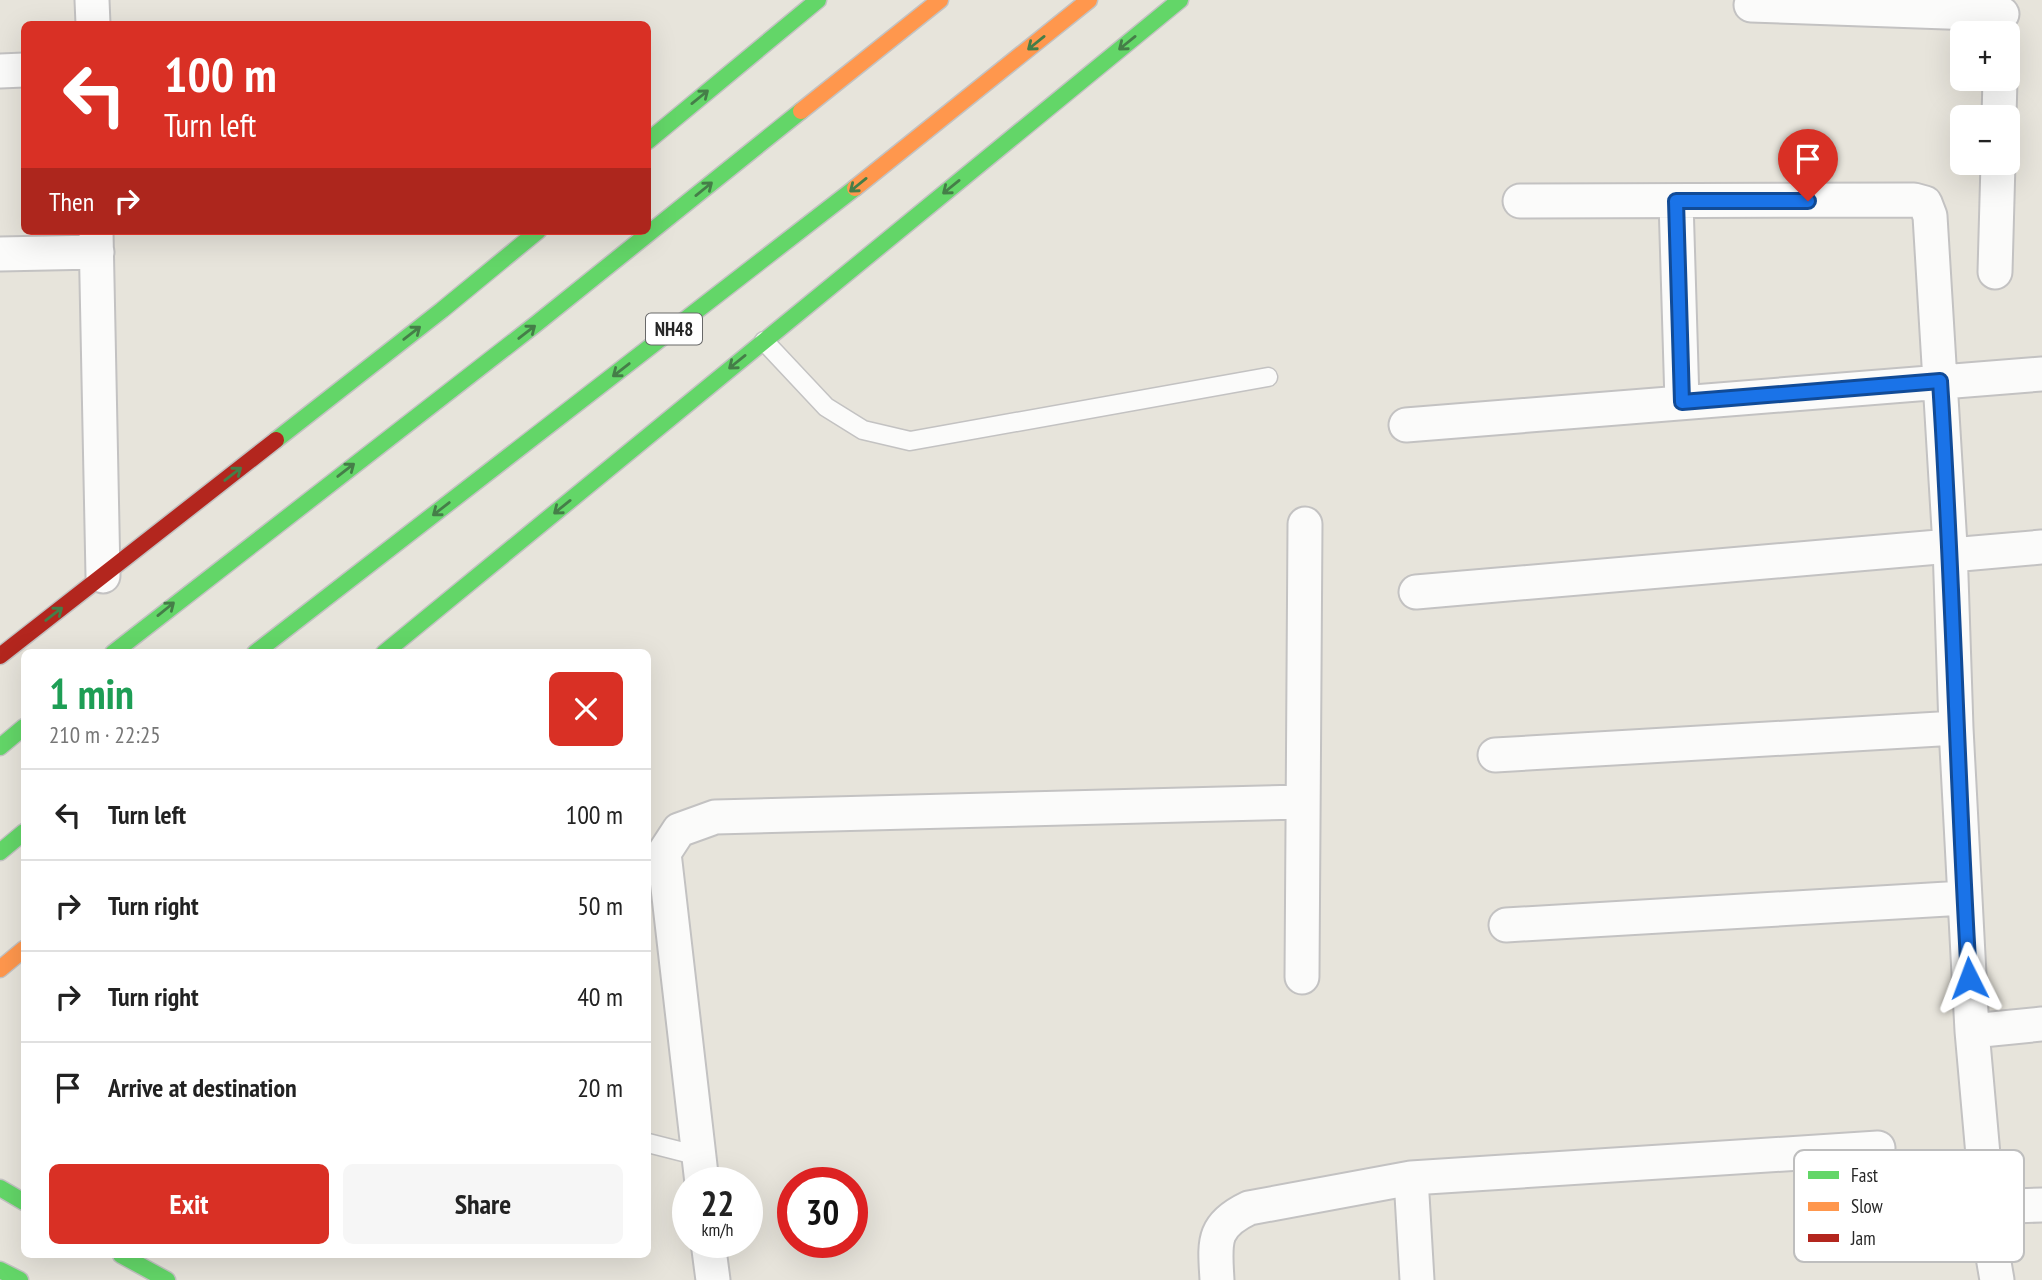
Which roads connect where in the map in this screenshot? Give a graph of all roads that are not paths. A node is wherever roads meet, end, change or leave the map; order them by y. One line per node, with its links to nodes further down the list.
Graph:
1 (92, 0): 8 (street)
2 (818, 0): 11 (main road, one-way to 2)
3 (940, 0): 15 (main road, one-way to 3)
4 (1089, 0): 33 (main road, NH48, one-way to 33)
5 (1180, 0): 21 (main road, one-way to 21)
6 (1751, 5): 7 (street)
7 (2002, 16)
8 (93, 21)
9 (21, 70): 10 (street)
10 (0, 71)
11 (651, 139)
12 (1998, 175): 20 (street)
13 (1520, 201): 14 (street)
14 (1676, 201): 24 (street); 25 (street)
15 (651, 232)
16 (533, 235): 30 (main road, one-way to 16)
17 (647, 235): 32 (main road, one-way to 17)
18 (97, 242): 19 (street); 30 (street)
19 (0, 254)
20 (1996, 272)
21 (764, 341): 23 (lane); 34 (main road, one-way to 34)
22 (2042, 374): 24 (street)
23 (1268, 377)
24 (1940, 381): 25 (street); 29 (street)
25 (1682, 402): 26 (street)
26 (1406, 425)
27 (1305, 524): 40 (street)
28 (2042, 547): 29 (street)
29 (1950, 551): 31 (street); 36 (street)
30 (103, 576): 35 (main road, one-way to 30)
31 (1416, 592)
32 (118, 649)
33 (260, 649)
34 (389, 649)
35 (0, 656)
36 (1956, 728): 39 (street); 43 (street)
37 (21, 730): 38 (main road)
38 (0, 747)
39 (1494, 755)
40 (1303, 802): 47 (street); 56 (street)
41 (21, 834): 42 (main road)
42 (0, 852)
43 (1964, 898): 44 (street); 49 (street)
44 (1506, 925)
45 (21, 952): 46 (main road)
46 (0, 969)
47 (1302, 977)
48 (2042, 1024): 49 (street)
49 (1972, 1031): 53 (street)
50 (651, 1145): 55 (lane)
51 (1878, 1148): 52 (street)
52 (1847, 1150)
53 (1982, 1150)
54 (1794, 1153): 57 (street)
55 (694, 1167)
56 (700, 1167)
57 (1411, 1178): 69 (street); 70 (street)
58 (0, 1188): 59 (main road)
59 (21, 1200)
60 (2042, 1205): 61 (street)
61 (2024, 1206)
62 (127, 1258): 67 (main road)
63 (710, 1258): 68 (street)
64 (1995, 1262): 71 (street)
65 (0, 1270): 66 (main road)
66 (20, 1280)
67 (167, 1280)
68 (713, 1280)
69 (1217, 1280)
70 (1417, 1280)
71 (1997, 1280)

